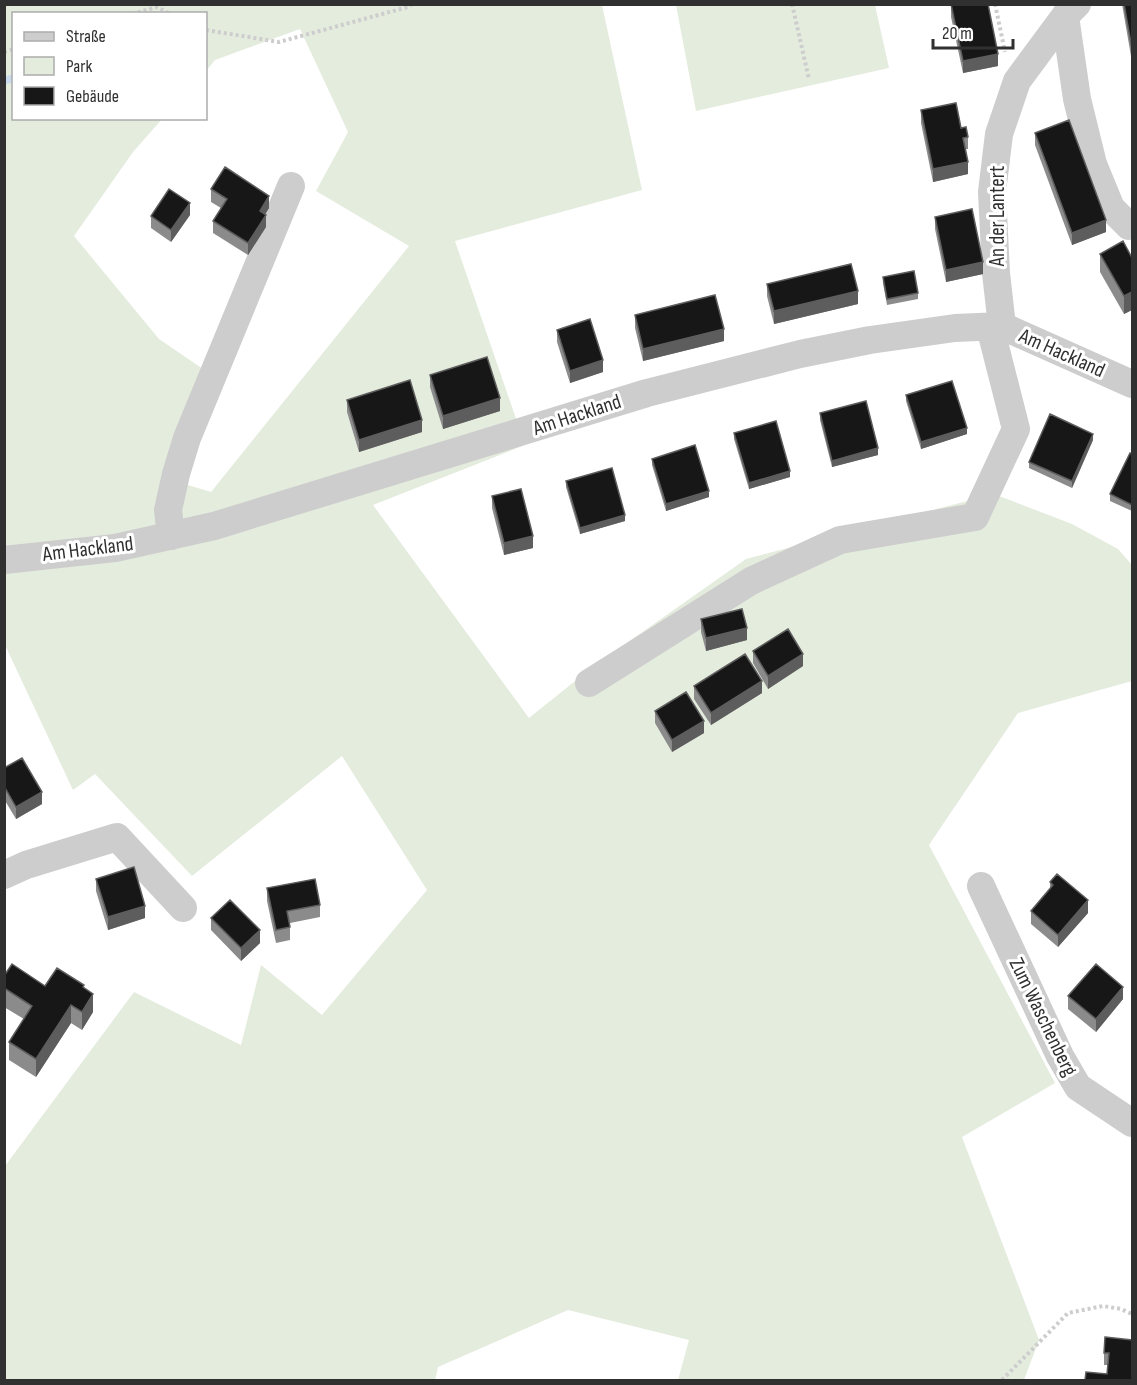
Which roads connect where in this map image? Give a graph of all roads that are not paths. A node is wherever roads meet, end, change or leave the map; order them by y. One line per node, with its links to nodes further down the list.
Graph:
1 (1071, 10): 3 (street, An der Lantert); 4 (street, An der Lantert)
2 (291, 186): 6 (street)
3 (1129, 226)
4 (996, 326): 5 (street, Am Hackland); 6 (street, Am Hackland); 8 (street, Am Hackland)
5 (1132, 384)
6 (171, 536): 7 (street, Am Hackland)
7 (4, 560)
8 (589, 683)
9 (4, 875): 11 (street)
10 (981, 886): 12 (street, Zum Waschenberg)
11 (183, 908)
12 (1132, 1123)

